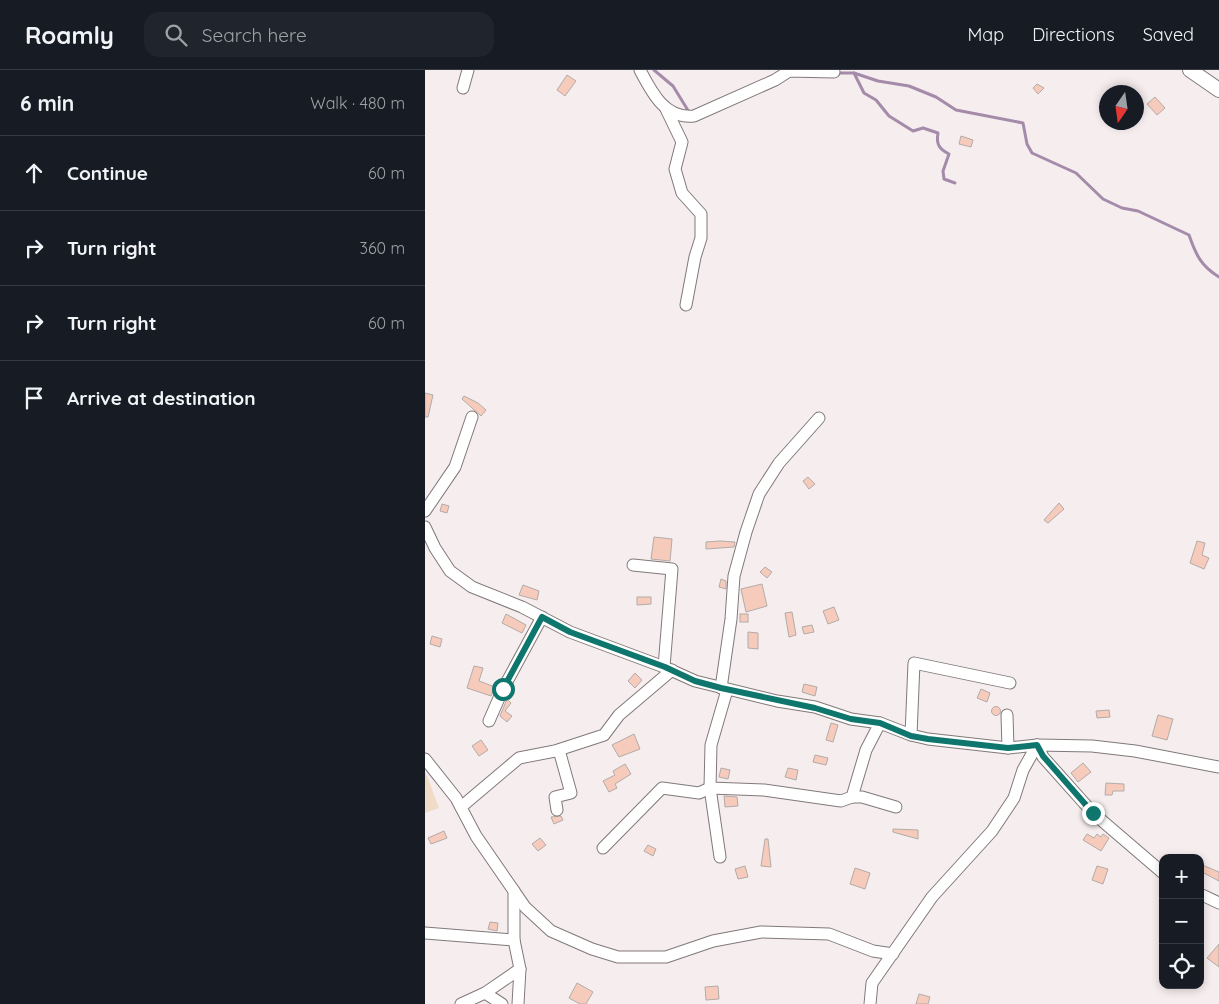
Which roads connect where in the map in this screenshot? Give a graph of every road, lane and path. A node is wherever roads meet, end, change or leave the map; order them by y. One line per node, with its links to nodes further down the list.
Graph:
1 (468, 70): 5 (street)
2 (640, 70): 7 (street)
3 (1190, 70): 6 (street)
4 (834, 72): 7 (street)
5 (463, 88)
6 (1219, 90)
7 (666, 109): 8 (street)
8 (686, 305)
9 (472, 417): 11 (street)
10 (819, 418): 17 (street)
11 (425, 511)
12 (425, 526): 14 (street)
13 (633, 565): 15 (street)
14 (542, 617): 15 (street); 19 (street)
15 (668, 669): 17 (street); 24 (street)
16 (1010, 683): 21 (street)
17 (724, 689): 20 (street); 27 (street)
18 (1007, 715): 23 (street)
19 (489, 721)
20 (880, 723): 21 (street); 28 (street)
21 (911, 736): 23 (street)
22 (1037, 745): 23 (street); 26 (street); 34 (street); 40 (street)
23 (1008, 748)
24 (559, 750): 29 (street); 31 (street)
25 (425, 759): 29 (street)
26 (1219, 766)
27 (710, 788): 28 (street); 32 (street); 33 (street)
28 (852, 797): 30 (street)
29 (461, 807): 35 (street)
30 (896, 807)
31 (557, 810)
32 (603, 848)
33 (720, 857)
34 (1159, 870)
35 (514, 891): 39 (street); 40 (street)
36 (1204, 896): 37 (street)
37 (1219, 902)
38 (425, 933): 39 (street)
39 (514, 940): 41 (street)
40 (893, 954): 46 (street)
41 (520, 969): 42 (street); 45 (street)
42 (485, 993): 43 (street); 44 (street)
43 (461, 1004)
44 (502, 1004)
45 (518, 1004)
46 (870, 1004)

